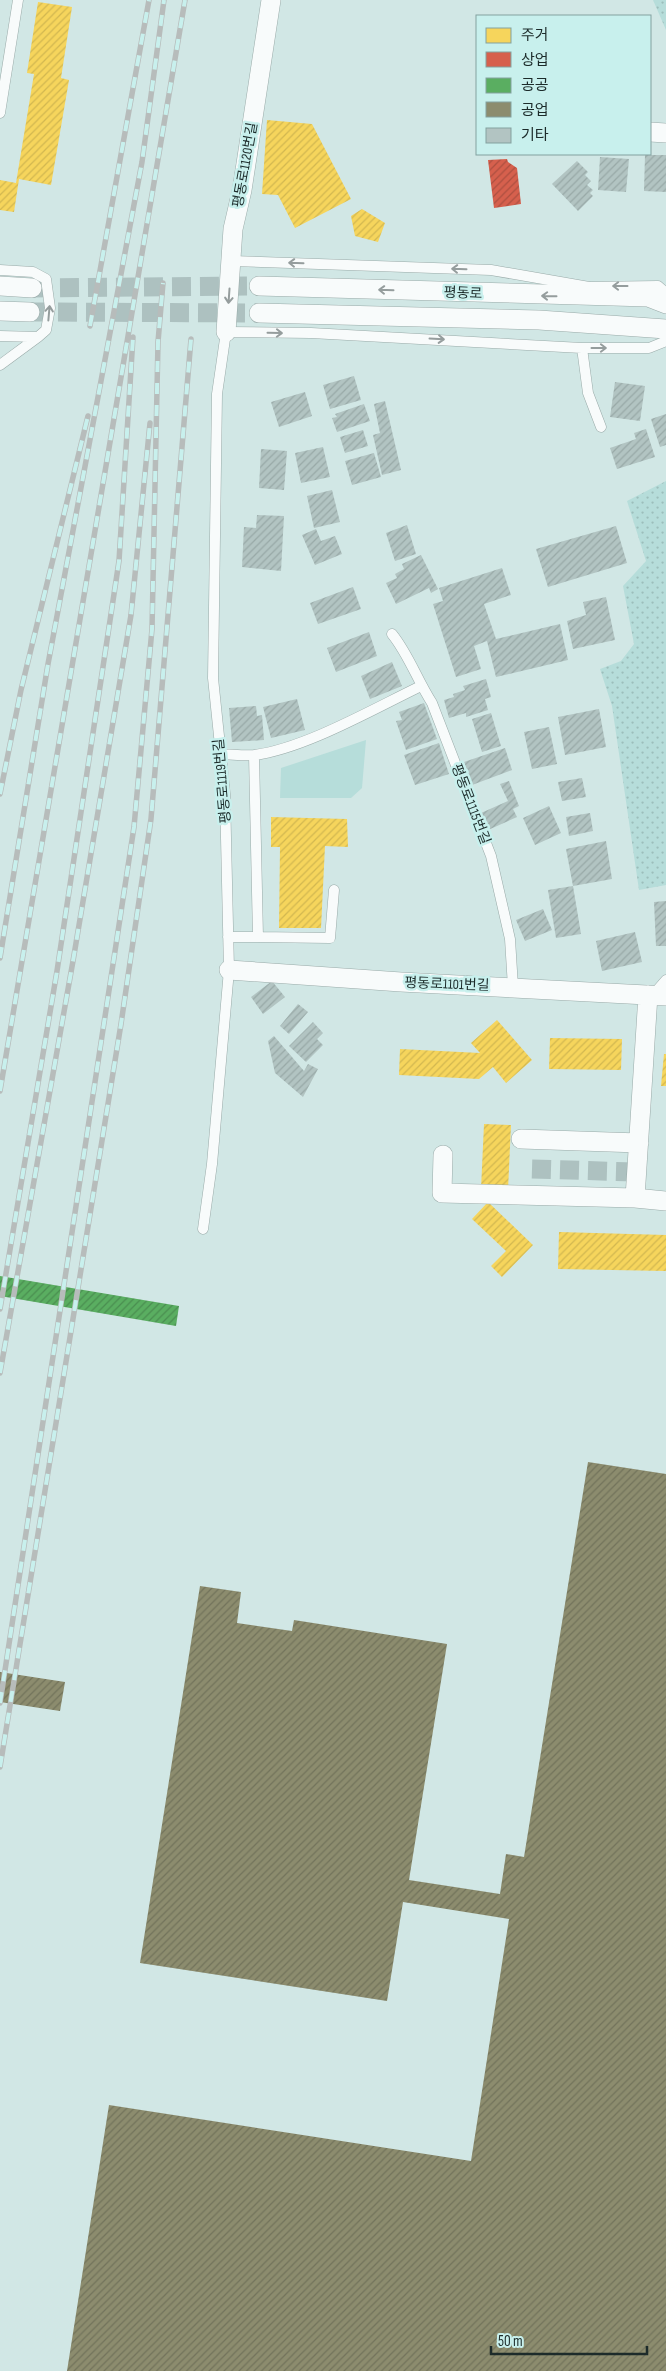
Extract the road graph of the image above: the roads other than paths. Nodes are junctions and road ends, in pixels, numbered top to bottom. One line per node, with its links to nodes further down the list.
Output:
1 (18, 0): 3 (lane)
2 (271, 0): 6 (street, 평동로1120번길)
3 (0, 113)
4 (651, 132): 5 (street)
5 (666, 133)
6 (231, 261): 11 (lane, one-way to 6); 17 (street, 평동로1120번길, one-way to 17)
7 (0, 270): 19 (lane, one-way to 7)
8 (0, 286): 10 (street)
9 (259, 286): 12 (street, 평동로, one-way to 9)
10 (32, 288)
11 (666, 293)
12 (666, 304)
13 (0, 311): 14 (street)
14 (30, 312)
15 (260, 312): 16 (street, 평동로)
16 (666, 329)
17 (226, 332): 21 (lane, one-way to 21); 26 (lane, 평동로1119번길)
18 (0, 336): 19 (lane)
19 (38, 337): 22 (lane)
20 (666, 341): 21 (lane, one-way to 20)
21 (582, 348): 23 (lane)
22 (0, 364)
23 (601, 427)
24 (392, 634): 25 (lane, 평동로1115번길)
25 (421, 686): 27 (lane); 32 (lane, 평동로1115번길)
26 (220, 754): 27 (lane); 29 (lane, 평동로1119번길)
27 (254, 755): 30 (lane)
28 (334, 890): 30 (lane)
29 (228, 936): 30 (lane); 31 (lane, 평동로1119번길)
30 (258, 937)
31 (229, 970): 32 (street, 평동로1101번길); 39 (lane, 평동로1119번길)
32 (513, 987): 33 (street, 평동로1101번길)
33 (661, 988): 35 (street)
34 (521, 1139): 35 (street)
35 (638, 1143): 37 (street)
36 (443, 1154): 37 (street)
37 (635, 1198): 38 (street)
38 (666, 1201)
39 (203, 1229)

